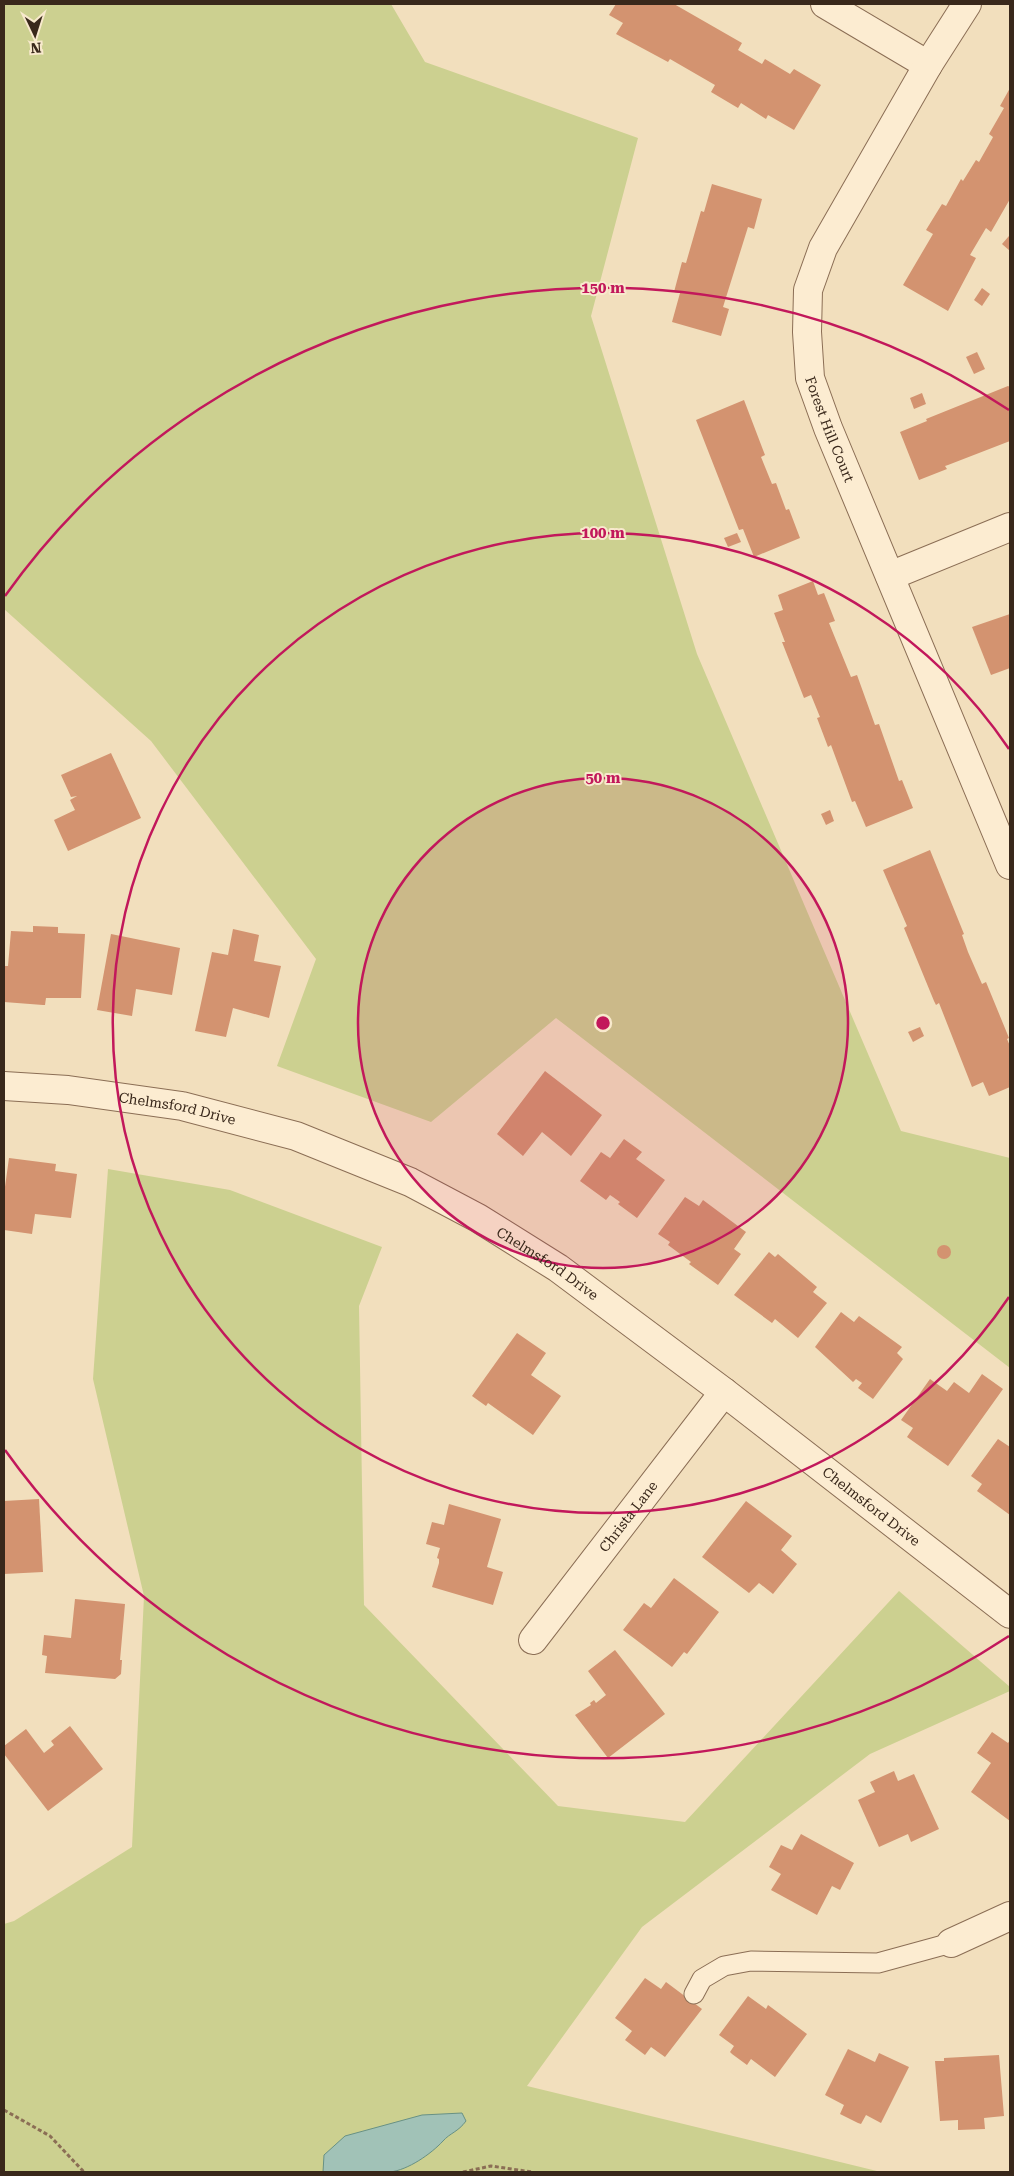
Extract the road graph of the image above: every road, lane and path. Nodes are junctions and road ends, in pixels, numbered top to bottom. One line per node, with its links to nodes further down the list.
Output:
1 (825, 4): 3 (street)
2 (967, 4): 3 (street, Forest Hill Court)
3 (928, 65): 5 (street, Forest Hill Court)
4 (1010, 527): 5 (street)
5 (890, 576): 6 (street, Forest Hill Court)
6 (1010, 865)
7 (4, 1086): 8 (street, Chelmsford Drive)
8 (724, 1392): 9 (street, Chelmsford Drive); 10 (street, Christa Lane)
9 (1010, 1614)
10 (533, 1640)
11 (1010, 1916): 12 (street)
12 (951, 1943): 13 (lane)
13 (694, 1994)
14 (4, 2110): 15 (path)
15 (84, 2172)
16 (463, 2172): 17 (path)
17 (532, 2172)

